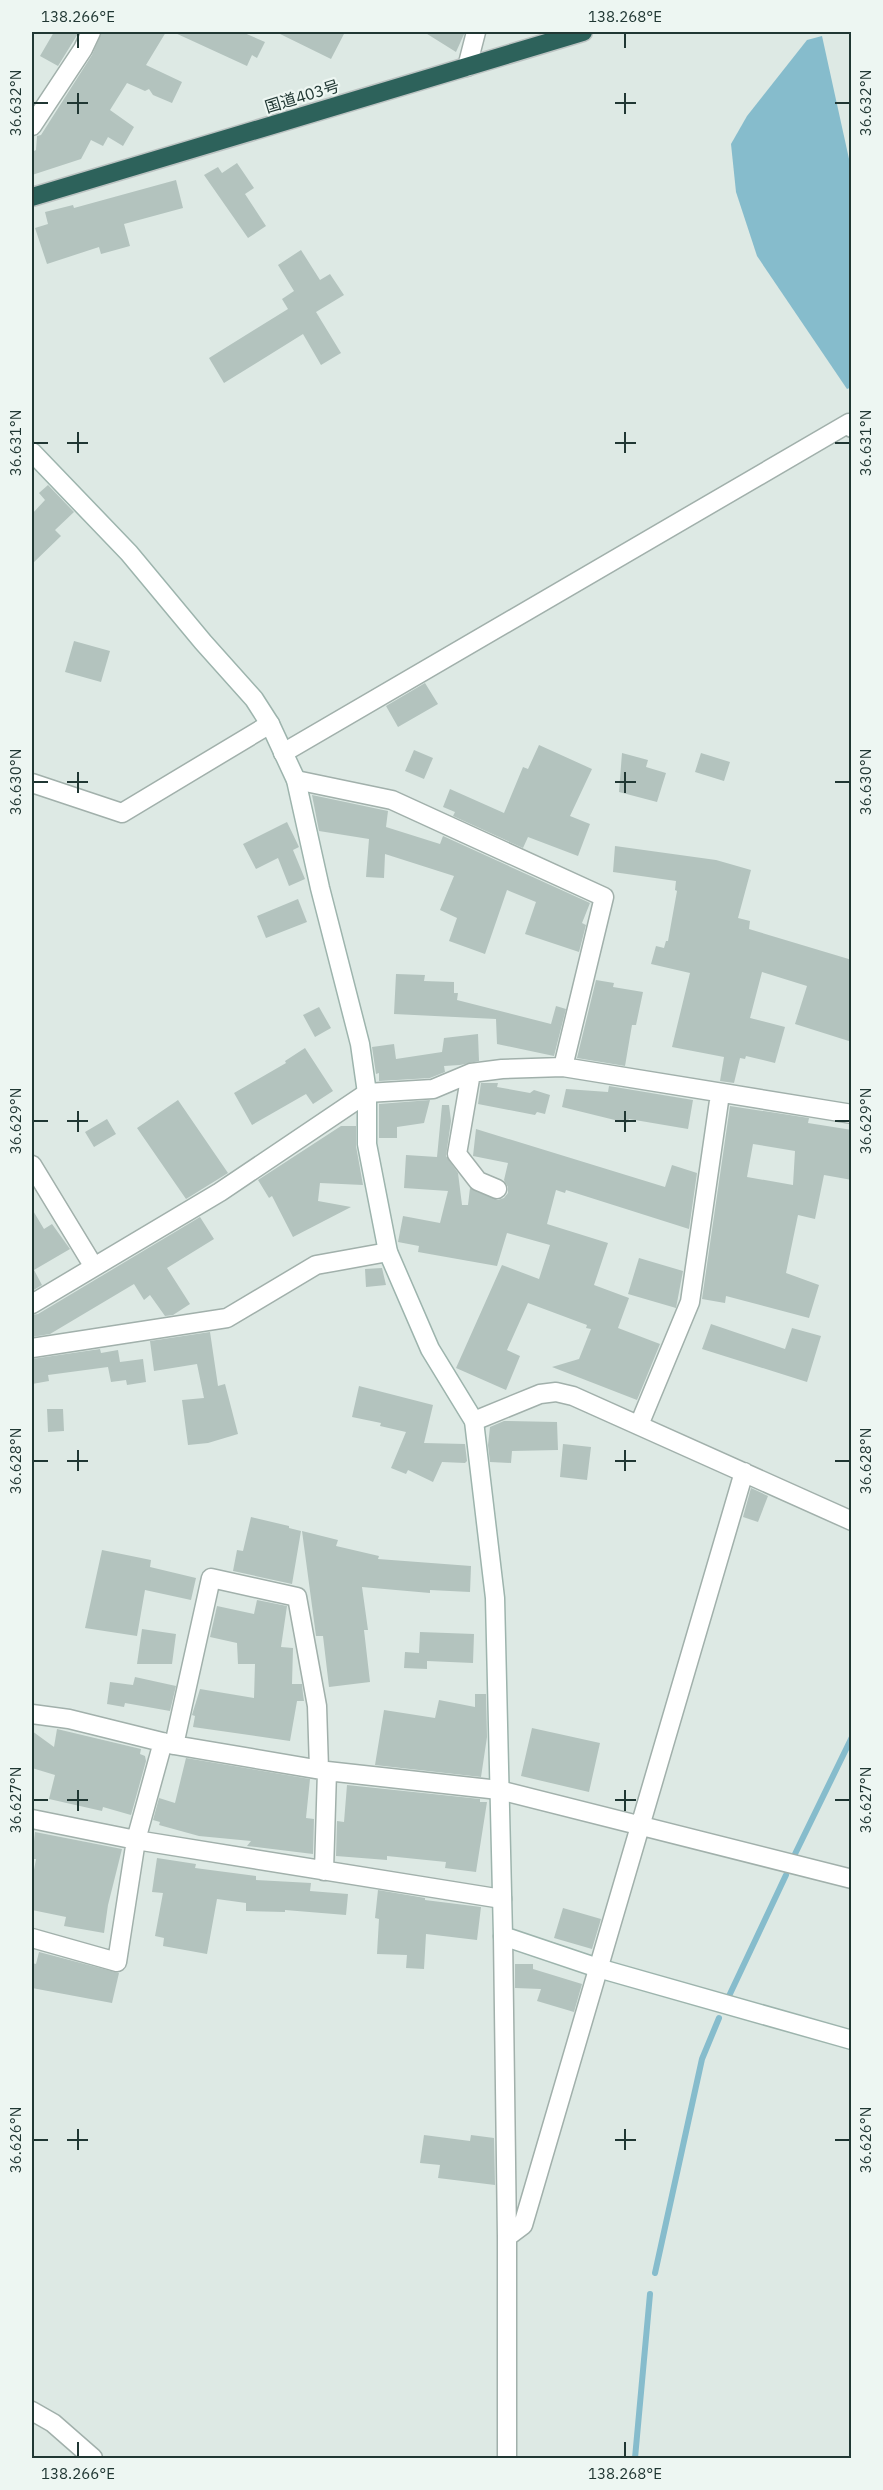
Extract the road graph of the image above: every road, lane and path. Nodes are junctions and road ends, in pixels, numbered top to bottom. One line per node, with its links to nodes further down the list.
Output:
1 (91, 32): 5 (street)
2 (476, 32): 4 (street)
3 (583, 32): 4 (highway, 国道403号)
4 (467, 67): 6 (highway, 国道403号)
5 (32, 126)
6 (32, 197)
7 (851, 424): 10 (street)
8 (32, 452): 9 (street)
9 (270, 724): 10 (street); 12 (street)
10 (283, 753): 11 (street)
11 (296, 780): 13 (street); 15 (street)
12 (32, 783)
13 (563, 1067): 14 (street); 16 (street)
14 (471, 1073): 15 (street); 19 (street)
15 (367, 1093): 20 (street); 21 (street)
16 (720, 1094): 17 (street); 25 (street)
17 (852, 1114)
18 (32, 1165): 21 (street)
19 (497, 1189)
20 (388, 1252): 23 (street); 24 (street)
21 (94, 1268): 22 (street)
22 (32, 1304)
23 (32, 1348)
24 (474, 1421): 25 (street); 31 (street)
25 (639, 1425): 26 (street)
26 (744, 1472): 27 (street); 33 (street)
27 (852, 1521)
28 (32, 1714): 29 (street)
29 (168, 1743): 30 (street); 30 (street); 34 (street)
30 (323, 1770): 31 (street); 35 (street)
31 (499, 1790): 33 (street); 37 (street)
32 (32, 1819): 34 (street)
33 (639, 1826): 36 (street); 40 (street)
34 (136, 1840): 35 (street); 39 (street)
35 (324, 1871): 37 (street)
36 (852, 1879)
37 (502, 1899): 38 (street)
38 (503, 1936): 40 (street); 42 (street)
39 (32, 1938)
40 (598, 1968): 41 (street); 42 (street)
41 (852, 2040)
42 (507, 2236): 45 (street)
43 (32, 2411): 44 (street)
44 (93, 2458)
45 (507, 2458)

